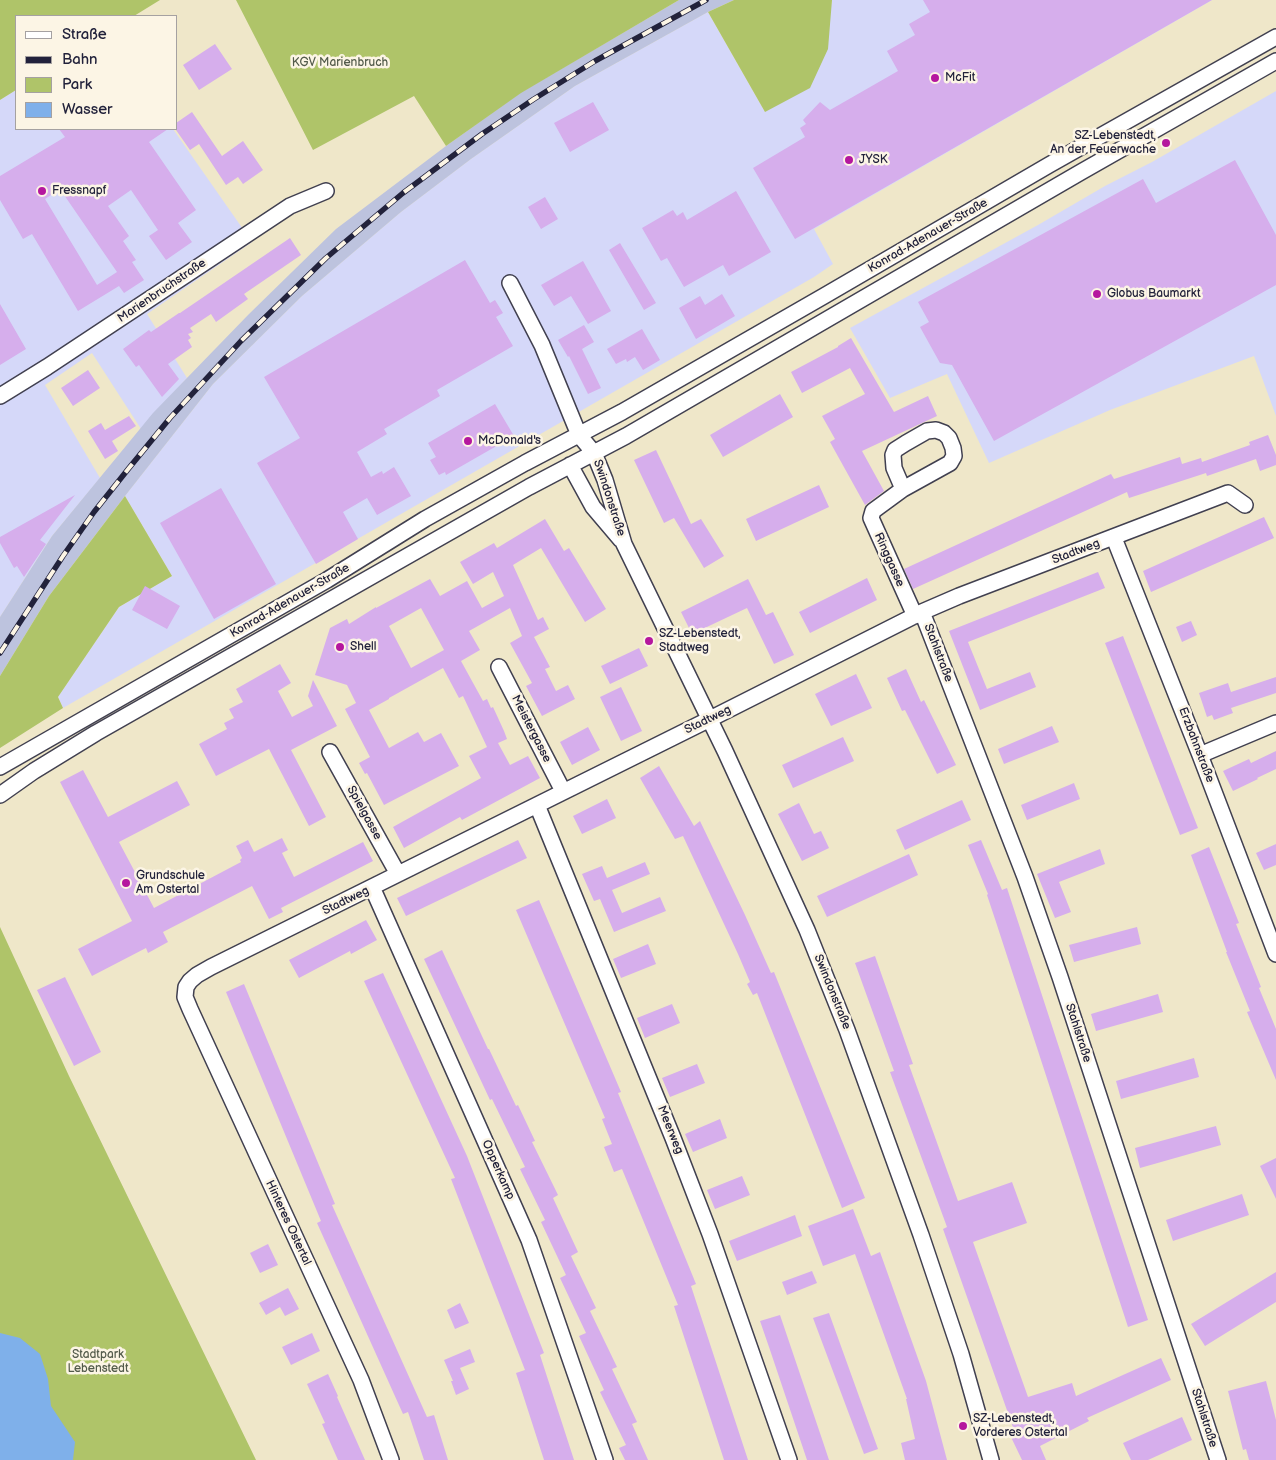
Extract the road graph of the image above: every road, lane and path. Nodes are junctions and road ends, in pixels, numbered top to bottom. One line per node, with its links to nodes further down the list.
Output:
1 (1276, 37): 6 (street, Konrad-Adenauer-Straße)
2 (1276, 61): 7 (street, Konrad-Adenauer-Straße)
3 (326, 191): 5 (street, Marienbruchstraße)
4 (510, 283): 6 (street)
5 (0, 396)
6 (579, 435): 7 (street); 8 (street); 19 (street, Konrad-Adenauer-Straße)
7 (594, 453): 8 (street, Konrad-Adenauer-Straße); 12 (street, Swindonstraße)
8 (570, 465): 12 (street, Swindonstraße); 21 (street, Konrad-Adenauer-Straße)
9 (903, 489): 13 (street, Ringgasse)
10 (1244, 504): 11 (street, Stadtweg)
11 (1114, 538): 13 (street, Stadtweg); 18 (street, Erzbahnstraße)
12 (624, 544): 15 (street, Swindonstraße)
13 (918, 614): 15 (street, Stadtweg); 31 (street, Stahlstraße)
14 (499, 667): 20 (street, Meistergasse)
15 (710, 719): 20 (street, Stadtweg); 30 (street, Swindonstraße)
16 (1276, 723): 18 (street)
17 (330, 752): 23 (street, Spielgasse)
18 (1200, 756): 25 (street, Erzbahnstraße)
19 (0, 767)
20 (563, 791): 22 (street, Stadtweg)
21 (0, 795)
22 (537, 805): 23 (street, Stadtweg); 29 (street, Meerweg)
23 (398, 874): 24 (street, Stadtweg)
24 (372, 888): 26 (street, Stadtweg); 28 (street, Opperkamp)
25 (1276, 952)
26 (186, 987): 27 (street, Hinteres Ostertal)
27 (391, 1460)
28 (604, 1460)
29 (789, 1460)
30 (991, 1460)
31 (1218, 1460)

